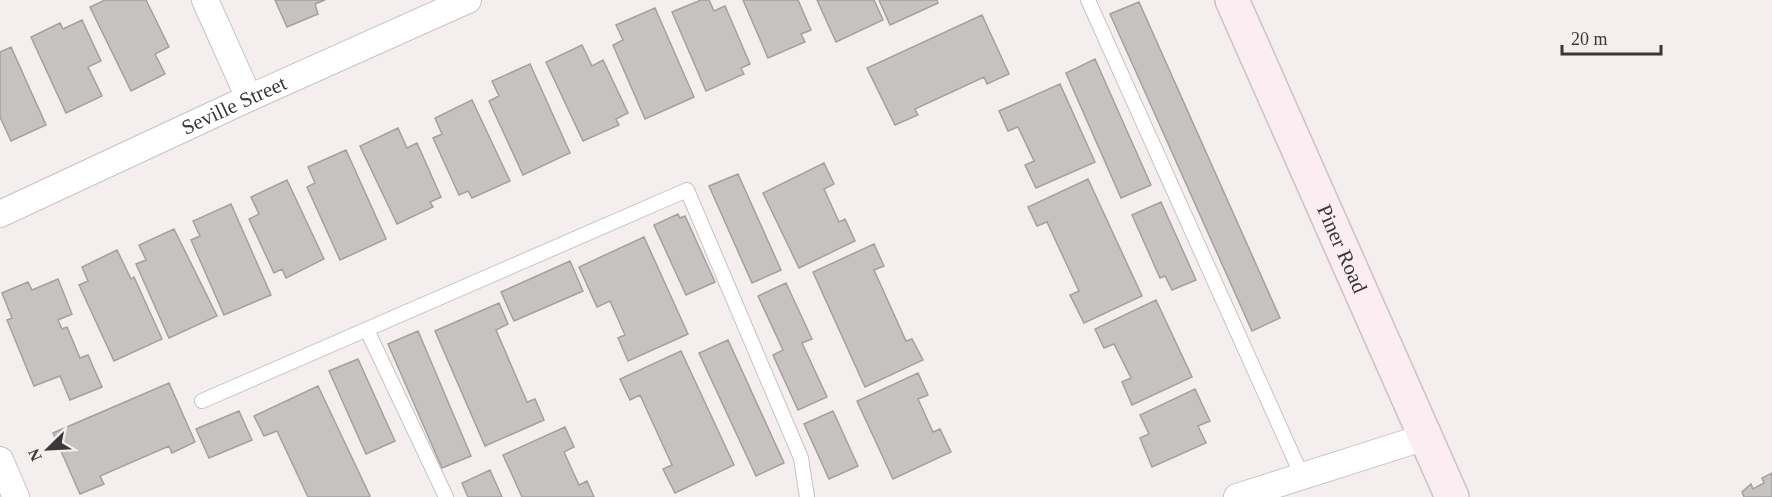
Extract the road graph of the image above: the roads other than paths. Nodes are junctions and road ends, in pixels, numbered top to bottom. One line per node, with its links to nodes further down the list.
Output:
1 (206, 0): 5 (street)
2 (468, 0): 5 (street, Seville Street)
3 (1088, 0): 11 (lane)
4 (1232, 0): 9 (main road, Piner Road)
5 (249, 98): 6 (street, Seville Street)
6 (0, 214)
7 (367, 330): 8 (lane); 13 (lane); 14 (lane)
8 (202, 401)
9 (1425, 438): 11 (street); 16 (main road, Piner Road)
10 (0, 460): 12 (street)
11 (1302, 476): 15 (street)
12 (16, 497)
13 (446, 497)
14 (807, 497)
15 (1237, 497)
16 (1452, 497)

